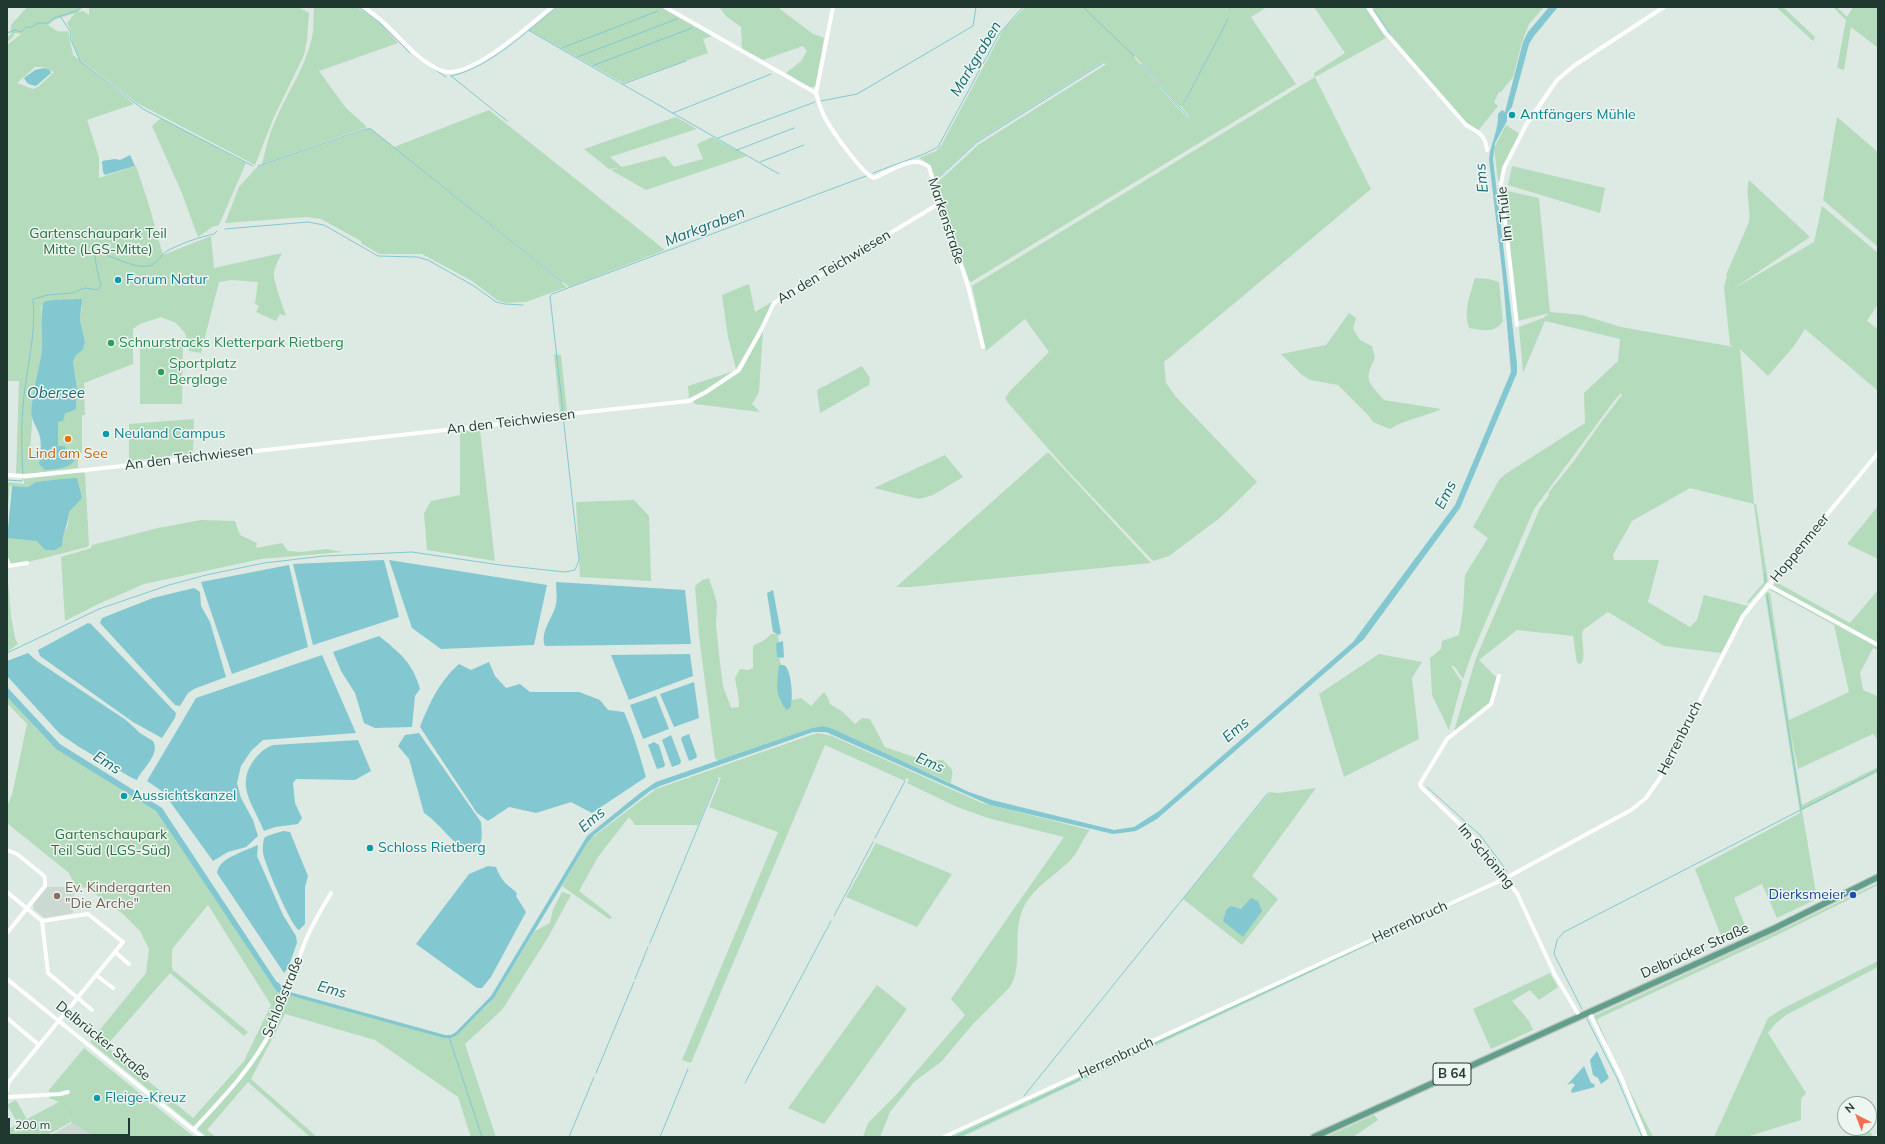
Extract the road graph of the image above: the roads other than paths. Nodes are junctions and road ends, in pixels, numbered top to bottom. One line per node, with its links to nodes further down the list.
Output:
1 (364, 7): 2 (street)
2 (552, 7)
3 (664, 7): 7 (street)
4 (833, 7): 7 (street)
5 (1368, 7): 8 (street)
6 (1664, 7): 10 (street, Im Thüle)
7 (816, 93): 9 (street, Markenstraße)
8 (1486, 150)
9 (940, 203): 11 (street, Markenstraße); 13 (street, An den Teichwiesen)
10 (1516, 325)
11 (983, 347)
12 (1878, 453): 16 (street, Hoppenmeer)
13 (7, 475)
14 (7, 560): 15 (street)
15 (27, 564)
16 (1768, 585): 17 (street, Hoppenmeer); 21 (street, Herrenbruch)
17 (1878, 644)
18 (1499, 676): 21 (street, Im Schöning)
19 (8, 853): 24 (street)
20 (1878, 877): 34 (main road, Delbrücker Straße / B 64)
21 (1504, 879): 35 (street, Im Schöning); 45 (street, Herrenbruch)
22 (7, 892): 24 (street)
23 (332, 893): 43 (street, Schloßstraße)
24 (27, 908): 25 (street); 26 (street)
25 (42, 921): 27 (street); 32 (street)
26 (7, 933)
27 (115, 952): 28 (street); 29 (street)
28 (130, 964)
29 (96, 975): 31 (street); 32 (street)
30 (7, 979): 37 (street, Delbrücker Straße)
31 (113, 988)
32 (77, 998): 33 (street); 37 (street)
33 (92, 1010)
34 (1589, 1012): 35 (main road, Delbrücker Straße / B 64); 47 (street)
35 (1580, 1017): 46 (main road, Delbrücker Straße / B 64)
36 (7, 1018): 38 (street)
37 (59, 1021): 38 (street); 43 (street, Delbrücker Straße)
38 (39, 1044): 39 (street)
39 (7, 1083): 40 (street)
40 (7, 1091)
41 (68, 1092): 42 (street)
42 (7, 1097)
43 (193, 1130): 44 (street, Delbrücker Straße)
44 (202, 1137)
45 (944, 1137)
46 (1314, 1137)
47 (1646, 1137)

